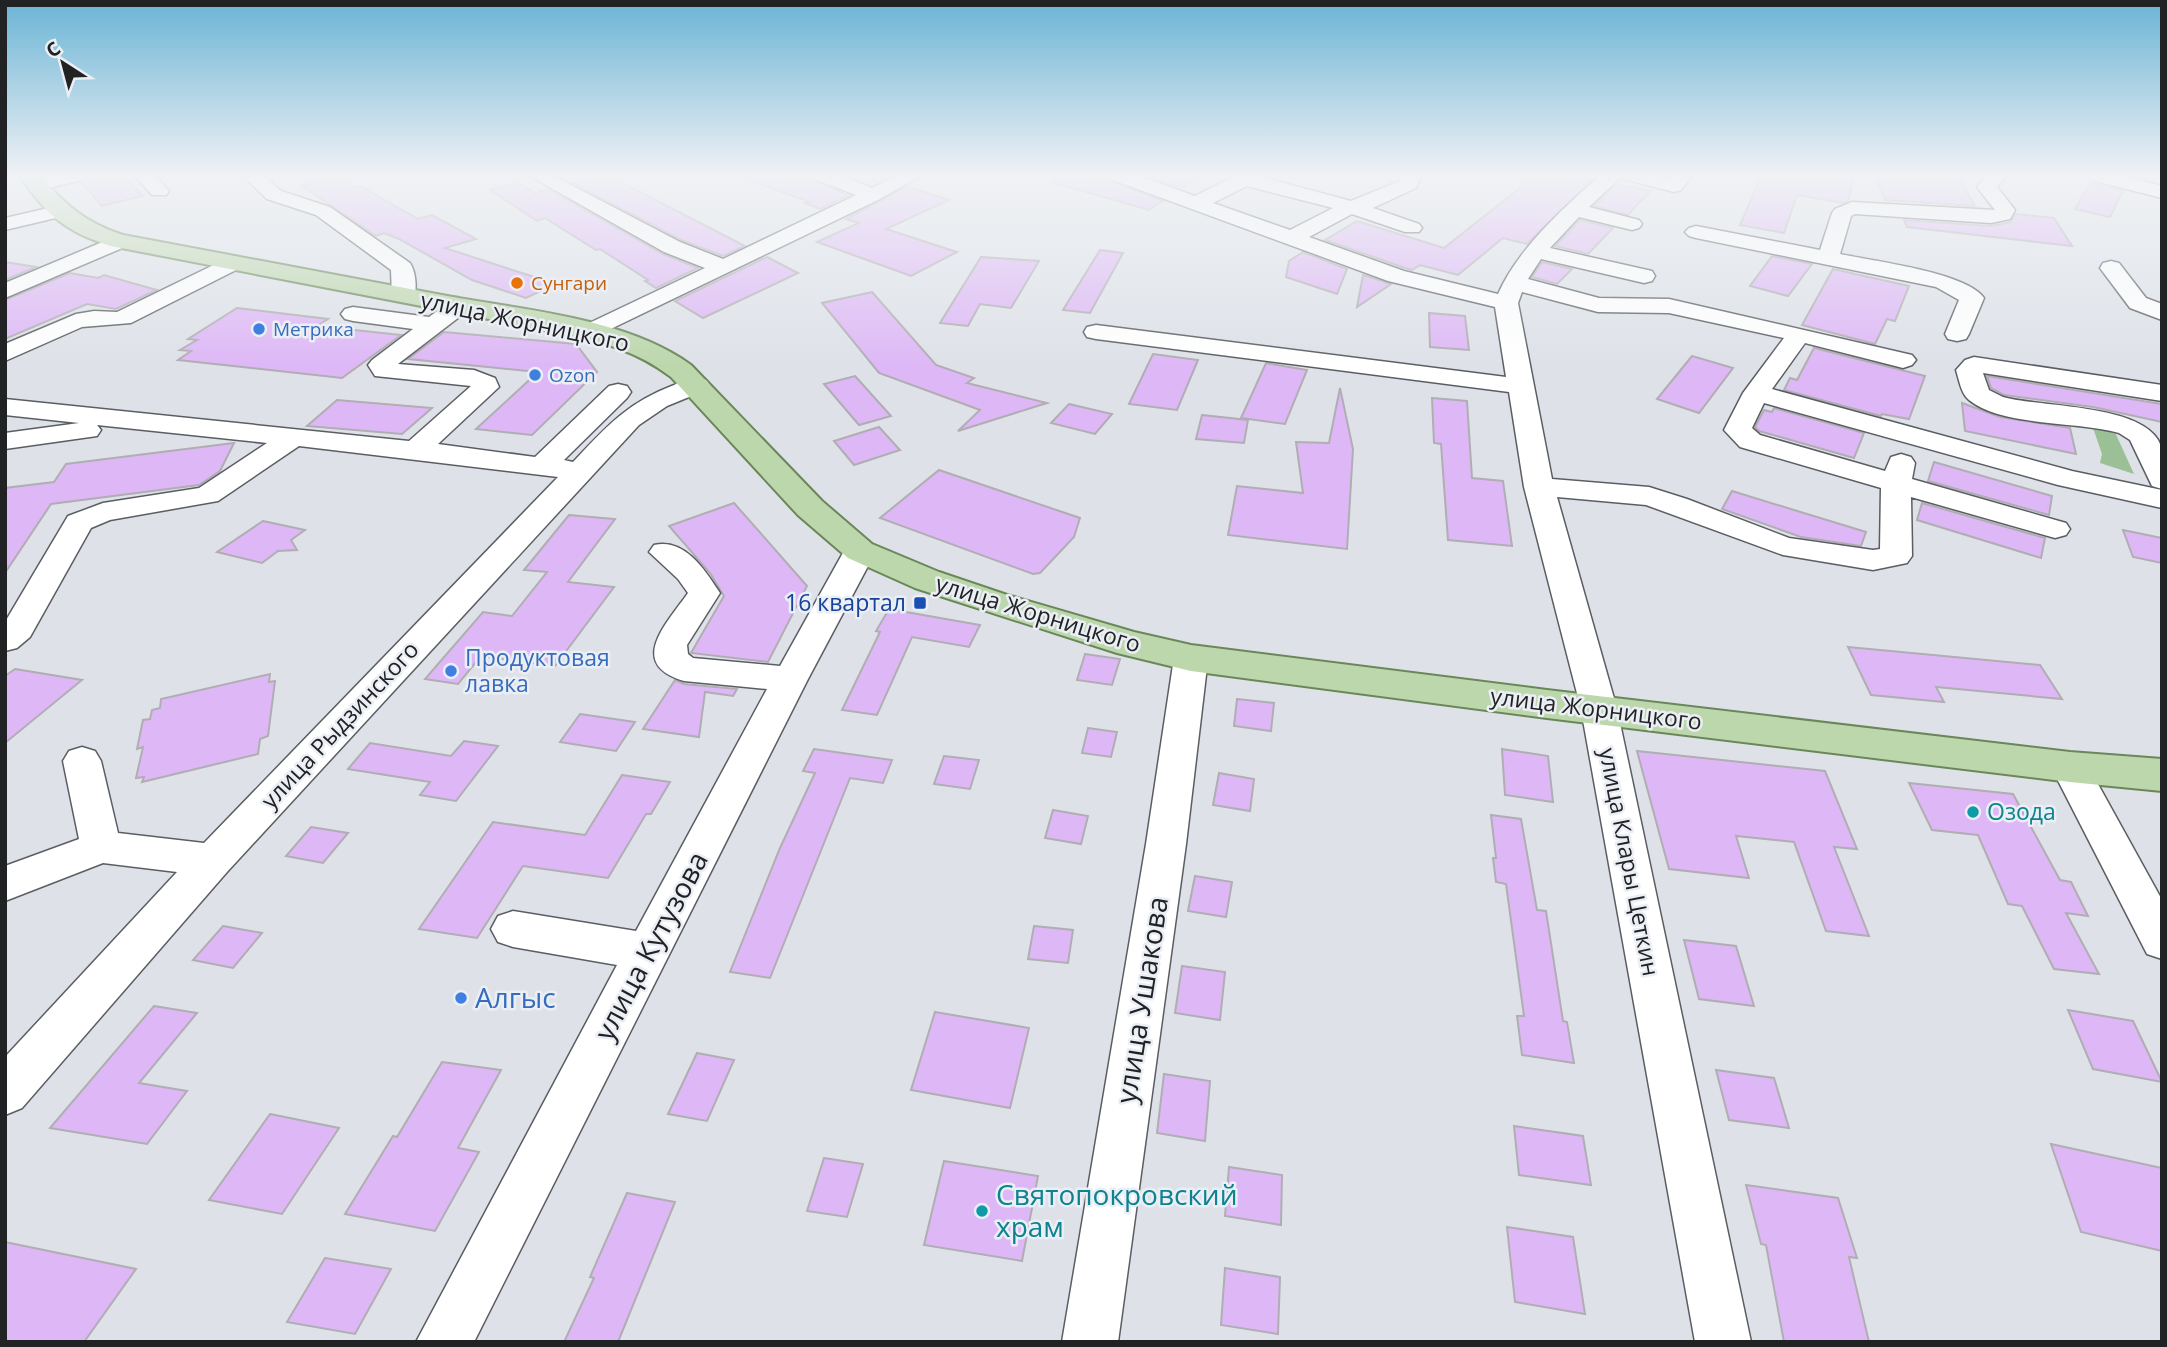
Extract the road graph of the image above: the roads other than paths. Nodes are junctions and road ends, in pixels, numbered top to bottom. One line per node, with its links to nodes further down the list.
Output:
1 (113, 239): 9 (main road, улица Жорницкого)
2 (362, 239): 18 (street)
3 (658, 239): 13 (street)
4 (782, 239): 13 (street)
5 (1289, 239): 17 (street)
6 (1548, 239): 10 (street)
7 (1731, 239): 11 (street)
8 (1834, 239): 11 (street)
9 (119, 241): 12 (main road, улица Жорницкого); 16 (street)
10 (1536, 251): 15 (street); 17 (street)
11 (1828, 258): 25 (street)
12 (232, 263): 18 (main road, улица Жорницкого); 26 (street)
13 (723, 267): 22 (street)
14 (2111, 268): 19 (street)
15 (1644, 276)
16 (5, 291)
17 (1510, 292): 24 (street); 29 (street, улица Клары Цеткин)
18 (404, 296): 21 (main road, улица Жорницкого)
19 (2162, 313)
20 (353, 314): 21 (street)
21 (446, 315): 22 (main road, улица Жорницкого); 39 (street)
22 (592, 331): 28 (main road, улица Жорницкого)
23 (1096, 332): 29 (street)
24 (1799, 334): 27 (street); 31 (street)
25 (1956, 334)
26 (5, 354)
27 (1903, 360)
28 (697, 385): 41 (street, улица Рыдзинского); 48 (main road, улица Жорницкого)
29 (1519, 386): 45 (street, улица Клары Цеткин)
30 (618, 392): 40 (street)
31 (1756, 393): 35 (street); 43 (street)
32 (2162, 393): 42 (street)
33 (5, 407): 34 (street)
34 (135, 423): 37 (street); 38 (street)
35 (1908, 435): 43 (street); 46 (street)
36 (1961, 437): 44 (street)
37 (292, 438): 39 (street); 50 (street)
38 (5, 441)
39 (415, 450): 40 (street)
40 (542, 466): 41 (street)
41 (580, 471): 58 (street, улица Рыдзинского)
42 (2162, 480)
43 (1896, 486): 45 (street); 47 (street)
44 (2162, 486)
45 (1539, 487): 53 (street, улица Клары Цеткин)
46 (2162, 499)
47 (2055, 529)
48 (860, 551): 51 (main road, улица Жорницкого); 52 (street, улица Кутузова)
49 (665, 552): 52 (street)
50 (5, 640)
51 (1191, 658): 53 (main road, улица Жорницкого); 65 (street, улица Ушакова)
52 (790, 679): 62 (street, улица Кутузова)
53 (1599, 709): 55 (main road, улица Жорницкого); 66 (street, улица Клары Цеткин)
54 (82, 761): 57 (street)
55 (2070, 767): 56 (main road, улица Жорницкого); 61 (street)
56 (2162, 775)
57 (102, 847): 58 (street); 59 (street)
58 (213, 860): 63 (street, улица Рыдзинского)
59 (5, 884)
60 (513, 929): 62 (street)
61 (2162, 941)
62 (648, 952): 64 (street, улица Кутузова)
63 (5, 1092)
64 (444, 1342)
65 (1090, 1342)
66 (1723, 1342)

